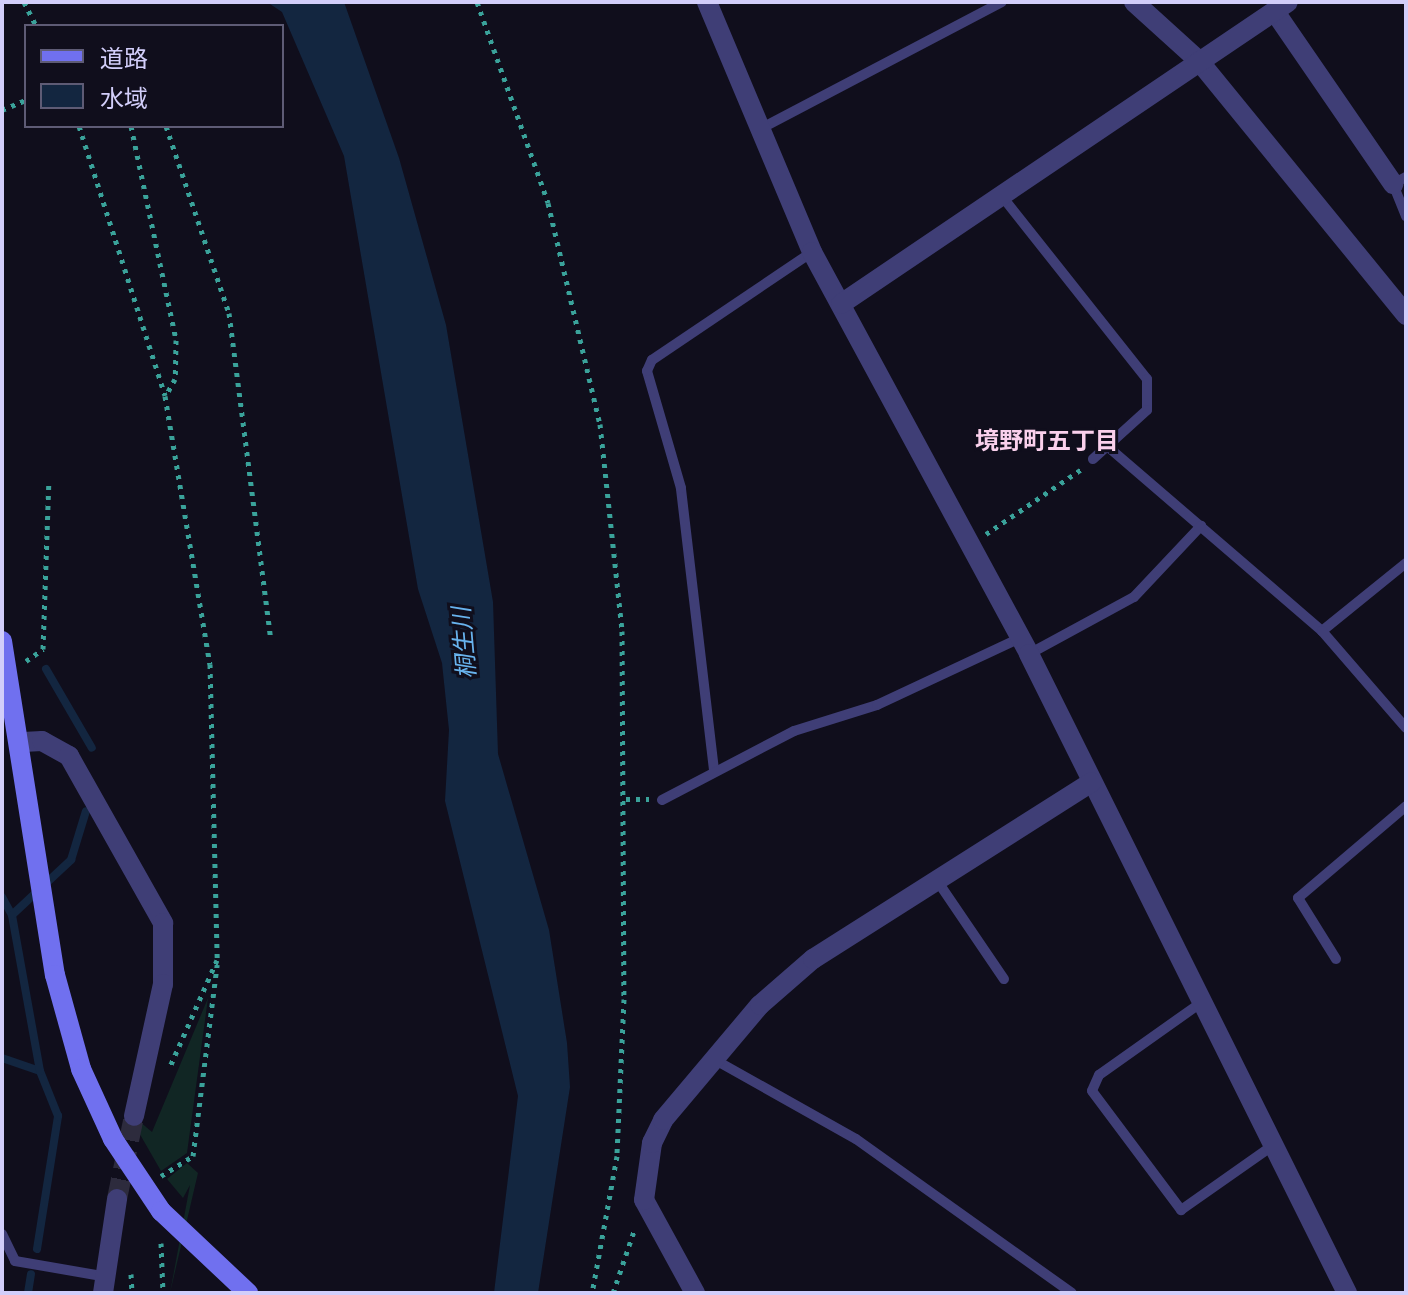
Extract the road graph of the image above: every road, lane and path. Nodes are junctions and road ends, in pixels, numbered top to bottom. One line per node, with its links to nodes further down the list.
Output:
1 (24, 2): 7 (path)
2 (477, 2): 57 (path)
3 (707, 2): 14 (street)
4 (1002, 2): 14 (lane)
5 (1134, 2): 8 (street)
6 (1282, 7): 8 (street); 15 (street)
7 (35, 24)
8 (1199, 61): 16 (street); 20 (street)
9 (24, 101): 10 (path)
10 (2, 110)
11 (80, 128): 21 (path)
12 (131, 128): 21 (path)
13 (167, 128): 29 (path)
14 (756, 131): 18 (street)
15 (1400, 180): 17 (lane)
16 (1001, 195): 19 (street); 22 (lane)
17 (1406, 217)
18 (812, 252): 19 (street); 36 (lane)
19 (841, 304): 26 (street)
20 (1406, 315)
21 (165, 396): 42 (path)
22 (1107, 446): 23 (lane); 25 (lane)
23 (1093, 459): 26 (path)
24 (49, 480): 32 (path)
25 (1201, 526): 28 (lane); 31 (lane)
26 (969, 545): 31 (street)
27 (1406, 563): 28 (lane)
28 (1322, 631): 34 (lane)
29 (270, 635)
30 (2, 641): 32 (street)
31 (1024, 646): 36 (lane); 37 (street)
32 (10, 666): 33 (street)
33 (9, 714): 35 (street)
34 (1406, 728)
35 (23, 742): 47 (street); 56 (street)
36 (714, 770): 38 (lane)
37 (1092, 782): 40 (street); 44 (street)
38 (662, 800)
39 (1406, 806): 41 (lane)
40 (935, 878): 43 (lane); 45 (street)
41 (1336, 959)
42 (217, 960): 46 (path); 49 (path)
43 (1004, 979)
44 (1202, 1002): 48 (street); 48 (lane)
45 (717, 1061): 51 (street); 60 (lane)
46 (166, 1076)
47 (134, 1116)
48 (1272, 1146): 61 (street)
49 (166, 1173)
50 (117, 1199): 54 (street)
51 (644, 1200): 58 (path); 59 (street)
52 (2, 1234): 54 (lane)
53 (161, 1243): 55 (path)
54 (102, 1285)
55 (163, 1293)
56 (248, 1293)
57 (592, 1293)
58 (613, 1293)
59 (695, 1293)
60 (1072, 1293)
61 (1347, 1293)

